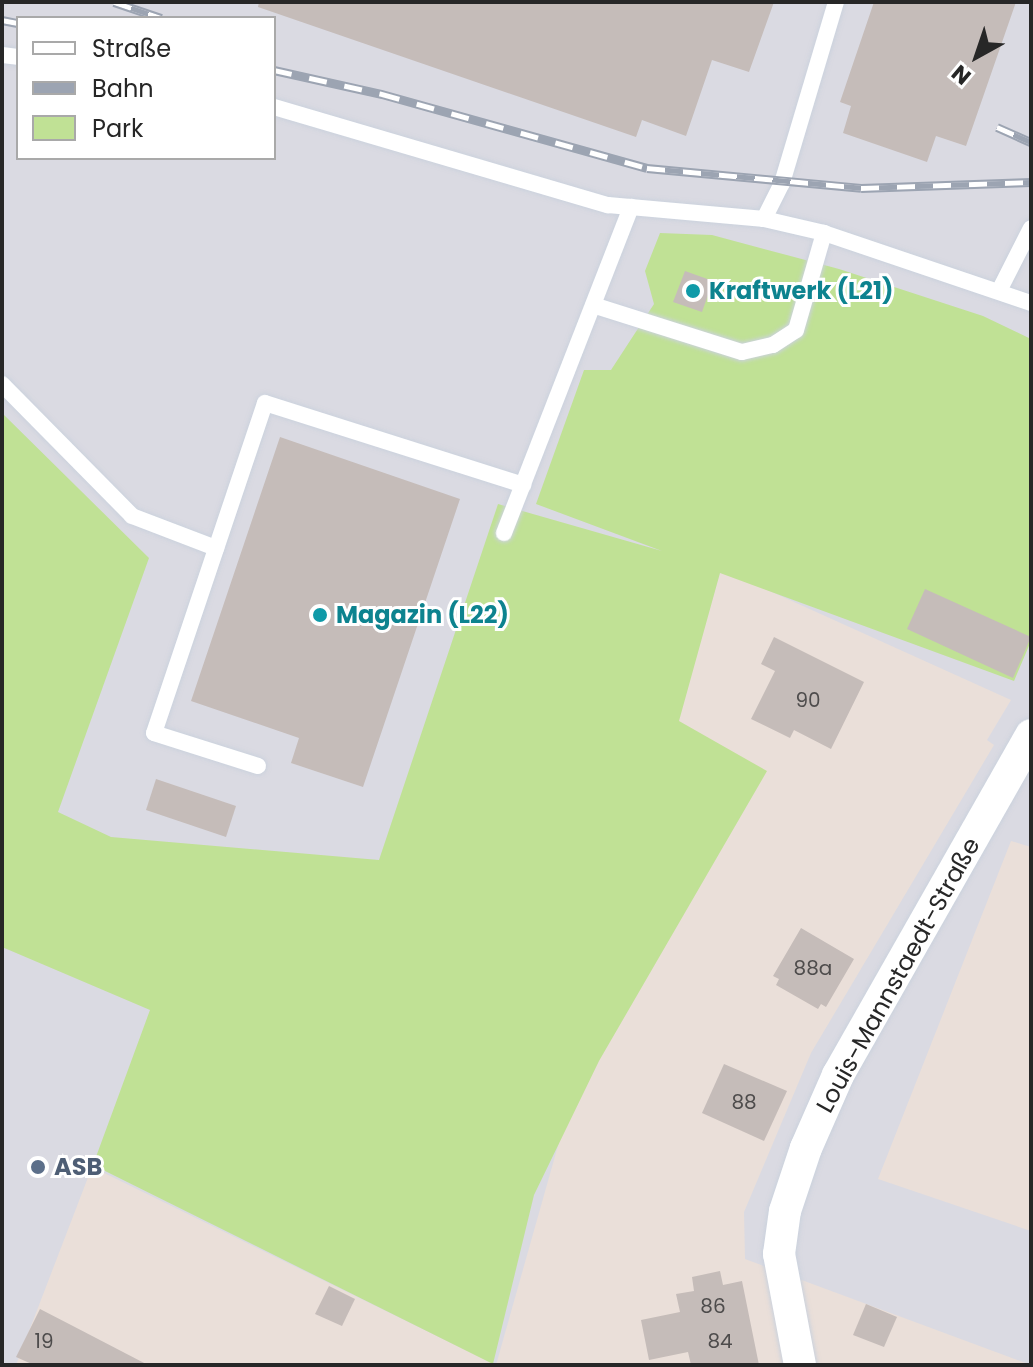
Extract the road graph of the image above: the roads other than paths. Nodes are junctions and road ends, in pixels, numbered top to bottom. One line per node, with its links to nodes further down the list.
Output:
1 (836, 2): 4 (lane)
2 (276, 108): 3 (lane)
3 (631, 207): 4 (lane); 9 (lane)
4 (764, 219): 6 (lane)
5 (1031, 228): 7 (lane)
6 (824, 233): 7 (lane); 9 (lane)
7 (1000, 289): 8 (lane)
8 (1031, 303)
9 (596, 306): 11 (lane)
10 (2, 384): 13 (lane)
11 (523, 485): 12 (lane); 13 (lane)
12 (504, 533)
13 (216, 548): 15 (lane)
14 (1031, 735): 16 (street, Louis-Mannstaedt-Straße)
15 (258, 766)
16 (800, 1365)

